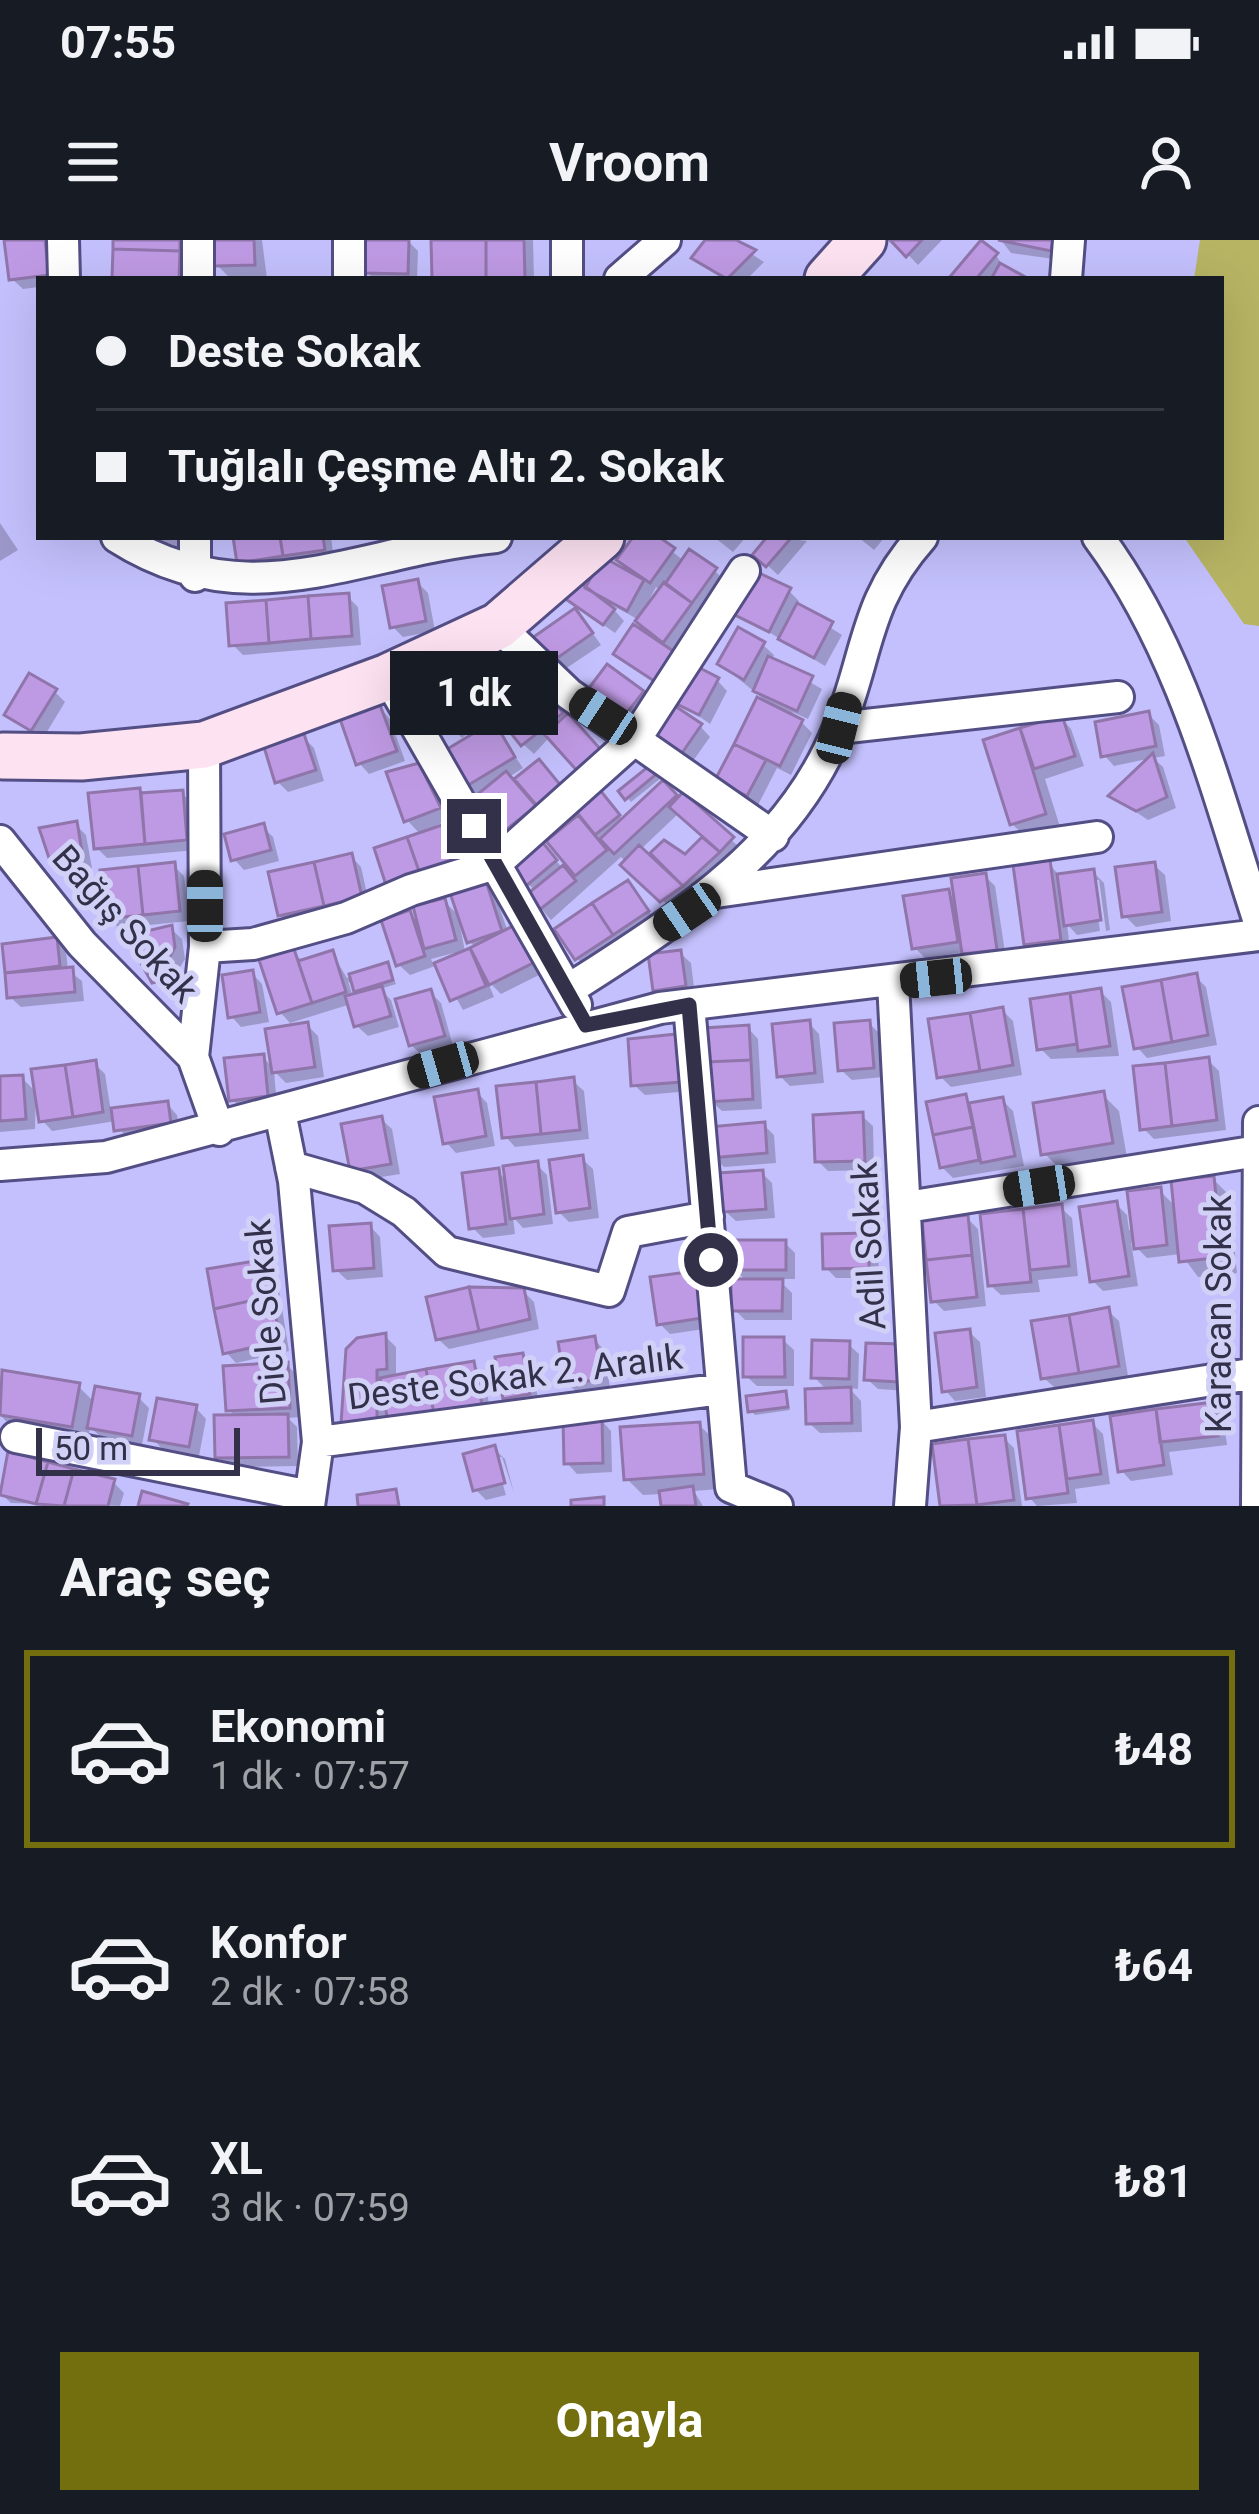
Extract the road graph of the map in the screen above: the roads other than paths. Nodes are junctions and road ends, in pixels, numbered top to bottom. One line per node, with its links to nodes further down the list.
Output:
1 (63, 240): 8 (street)
2 (198, 240): 9 (street)
3 (349, 240): 10 (street)
4 (567, 240): 11 (street)
5 (665, 240): 12 (street)
6 (862, 240): 13 (street)
7 (1069, 240): 14 (street)
8 (64, 276)
9 (197, 276)
10 (349, 276)
11 (567, 276)
12 (623, 276)
13 (832, 276)
14 (1066, 276)
15 (123, 540): 22 (street)
16 (195, 540): 22 (street)
17 (480, 540): 22 (street)
18 (598, 540): 23 (street)
19 (919, 540): 26 (street)
20 (1100, 540): 35 (street)
21 (744, 572): 27 (street)
22 (195, 575)
23 (498, 626): 24 (street); 27 (street)
24 (388, 677): 28 (street); 33 (street)
25 (1118, 697): 26 (street)
26 (839, 728): 30 (street)
27 (636, 738): 30 (street); 33 (street)
28 (204, 745): 29 (street); 37 (street)
29 (1, 757)
30 (773, 836): 34 (street)
31 (1097, 837): 34 (street)
32 (0, 841): 42 (street, Bağış Sokak)
33 (495, 864): 37 (street); 39 (street)
34 (716, 892): 39 (street)
35 (1259, 922)
36 (1259, 935): 38 (street)
37 (205, 946): 42 (street)
38 (893, 982): 40 (street); 50 (street, Adil Sokak)
39 (568, 990): 41 (street)
40 (689, 1005): 41 (street); 51 (street)
41 (586, 1025): 43 (street)
42 (193, 1058): 45 (street)
43 (280, 1112): 45 (street); 49 (street, Dicle Sokak)
44 (1259, 1122): 46 (street, Karacan Sokak)
45 (219, 1130): 47 (street)
46 (1258, 1150): 48 (street, Karacan Sokak); 50 (street)
47 (0, 1165)
48 (1259, 1166): 52 (street, Karacan Sokak)
49 (291, 1167): 51 (street); 56 (street, Dicle Sokak)
50 (907, 1207): 54 (street, Adil Sokak)
51 (708, 1217): 53 (street)
52 (1257, 1373): 54 (street); 60 (street, Karacan Sokak)
53 (722, 1389): 56 (street, Deste Sokak 2. Aralık); 58 (street)
54 (916, 1427): 59 (street, Adil Sokak)
55 (16, 1437): 57 (street)
56 (318, 1442): 57 (street, Dicle Sokak)
57 (310, 1501)
58 (778, 1506)
59 (910, 1506)
60 (1257, 1506)

